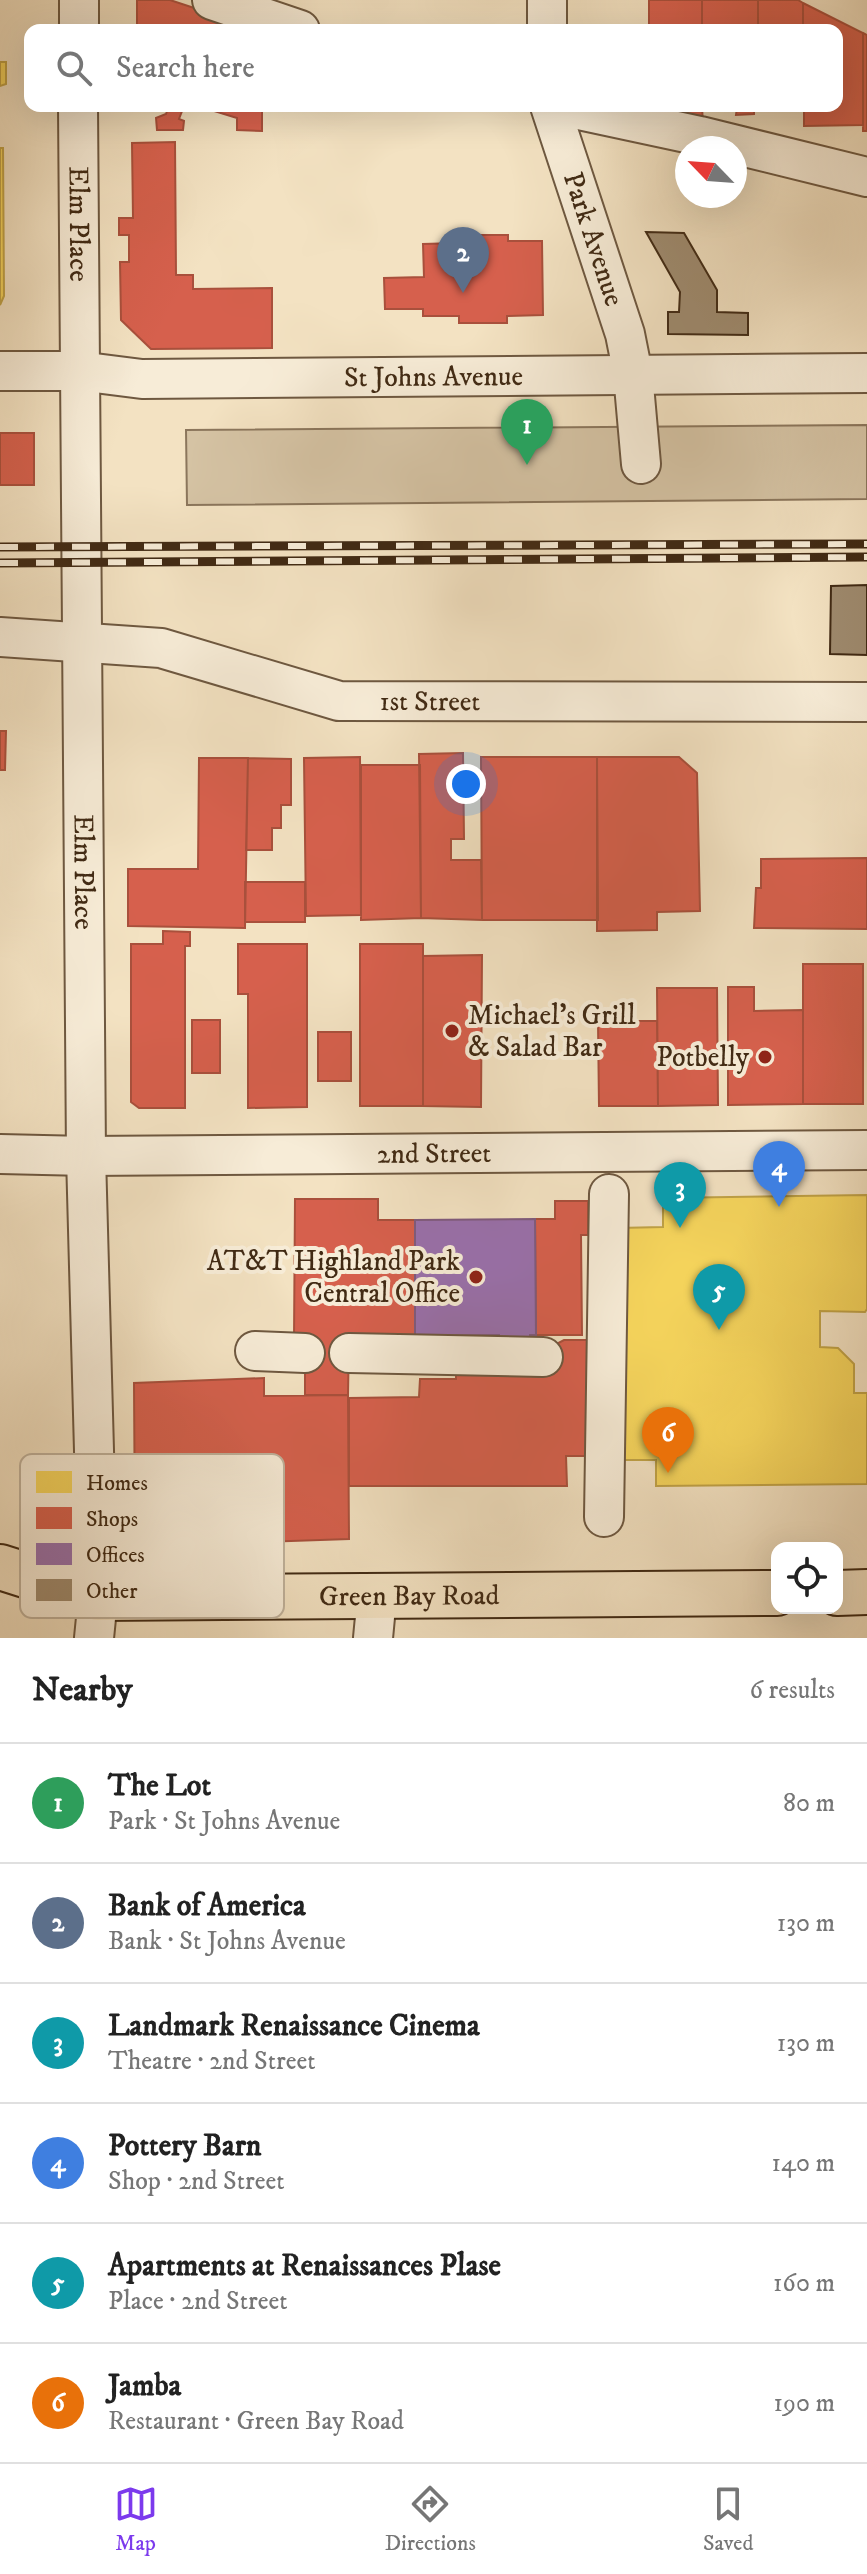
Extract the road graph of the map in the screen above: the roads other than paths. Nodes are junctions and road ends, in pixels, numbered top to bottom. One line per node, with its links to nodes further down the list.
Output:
1 (79, 0): 4 (street)
2 (212, 0): 5 (street)
3 (547, 0): 6 (street)
4 (79, 24)
5 (282, 24)
6 (547, 24)
7 (78, 112): 12 (street, Elm Place)
8 (552, 112): 14 (street, Park Avenue)
9 (588, 112): 10 (street)
10 (867, 177)
11 (0, 371): 12 (street, St Johns Avenue)
12 (79, 371): 14 (street, St Johns Avenue); 17 (street, Elm Place)
13 (867, 373): 14 (street, St Johns Avenue)
14 (633, 374): 15 (street, Park Avenue)
15 (641, 464)
16 (0, 637): 17 (street, 1st Street)
17 (83, 642): 18 (street, 1st Street); 21 (street, Elm Place)
18 (867, 702)
19 (867, 1150): 21 (street, 2nd Street)
20 (0, 1154): 21 (street, 2nd Street)
21 (86, 1156): 27 (street, Elm Place)
22 (609, 1194): 28 (street)
23 (255, 1351): 24 (street)
24 (305, 1353)
25 (349, 1353): 26 (street)
26 (543, 1357)
27 (92, 1454)
28 (604, 1517)
29 (0, 1567): 30 (main road, Green Bay Road)
30 (20, 1578)
31 (867, 1592): 33 (main road)
32 (771, 1593): 35 (main road, Green Bay Road)
33 (843, 1593)
34 (284, 1617): 35 (main road, Green Bay Road)
35 (375, 1617)

